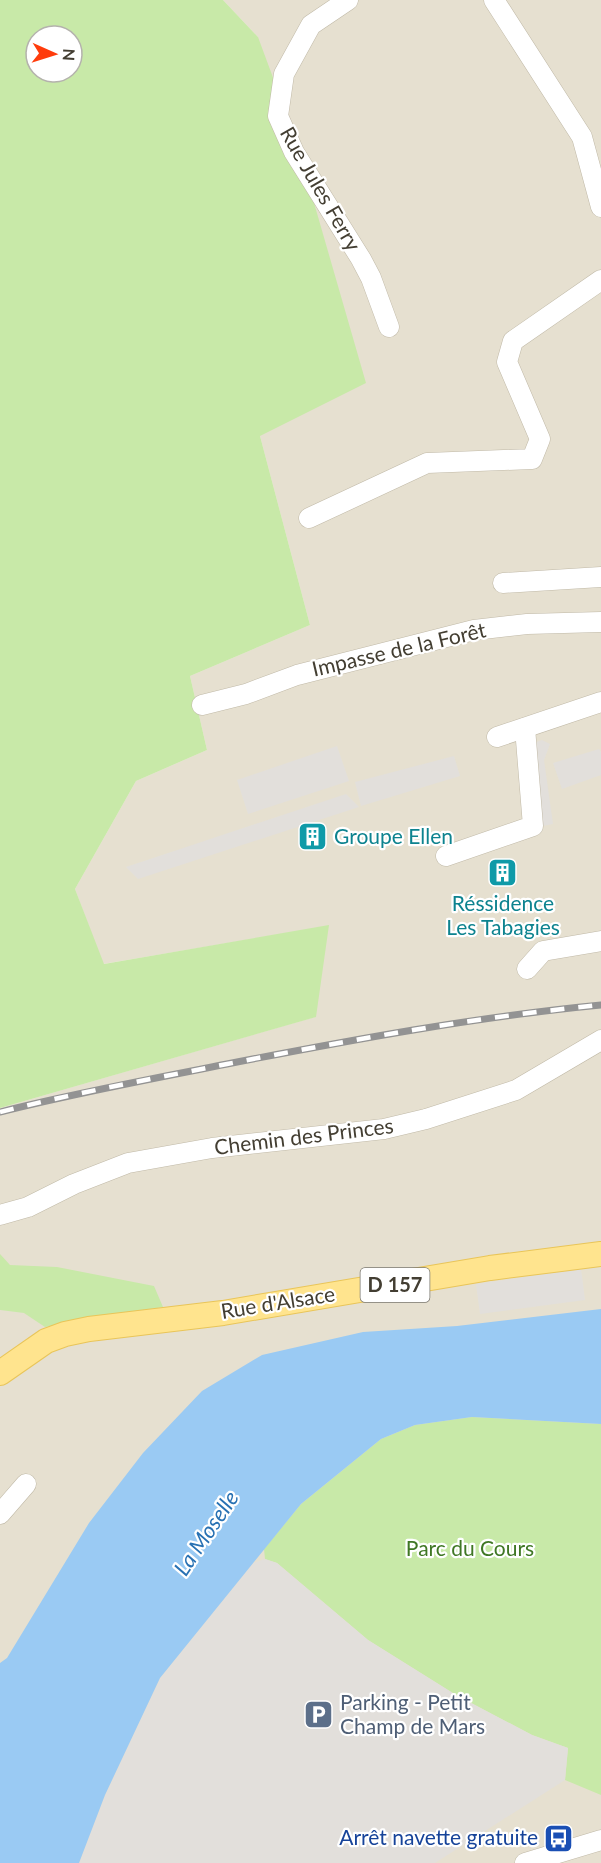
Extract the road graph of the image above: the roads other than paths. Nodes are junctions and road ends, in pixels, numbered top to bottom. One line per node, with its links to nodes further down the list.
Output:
1 (348, 0): 6 (street, Rue Jules Ferry)
2 (494, 0): 3 (street)
3 (594, 147): 4 (street)
4 (601, 207)
5 (601, 280): 7 (street)
6 (390, 327)
7 (309, 518)
8 (601, 578): 9 (street)
9 (503, 583)
10 (601, 622): 12 (street, Impasse de la Forêt)
11 (601, 702): 13 (street)
12 (201, 705)
13 (525, 728): 14 (street); 15 (street)
14 (498, 737)
15 (446, 855)
16 (601, 941): 17 (street)
17 (527, 969)
18 (601, 1040): 19 (street, Chemin des Princes)
19 (0, 1215)
20 (601, 1254): 21 (main road, Rue d'Alsace / D 157)
21 (0, 1373)
22 (26, 1484): 23 (street)
23 (0, 1514)
24 (601, 1840): 25 (street)
25 (528, 1862)

